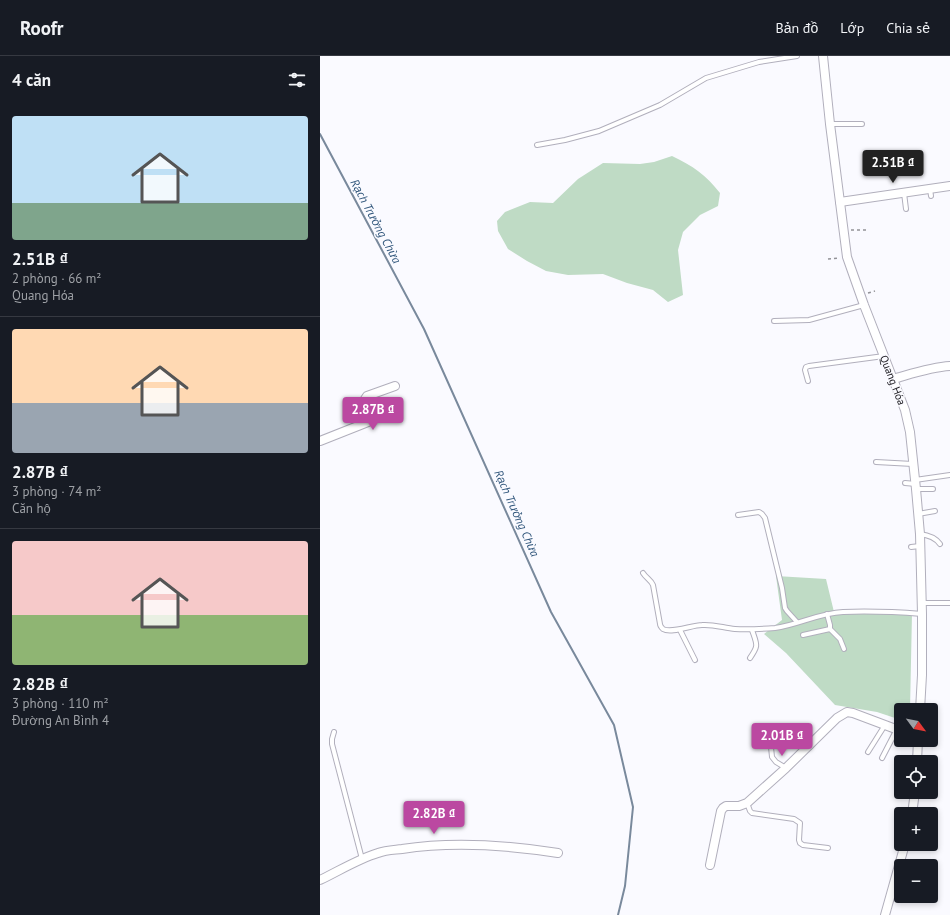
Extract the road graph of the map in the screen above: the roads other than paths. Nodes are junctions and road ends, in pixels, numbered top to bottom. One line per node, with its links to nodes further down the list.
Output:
1 (797, 56): 5 (lane)
2 (822, 56): 3 (street, Quang Hóa)
3 (830, 124): 4 (lane); 8 (street, Quang Hóa)
4 (862, 124)
5 (537, 145)
6 (950, 186): 7 (street)
7 (904, 193): 8 (street); 9 (lane)
8 (840, 202): 10 (street, Quang Hóa)
9 (906, 209)
10 (864, 305): 11 (lane); 12 (street, Quang Hóa)
11 (774, 321)
12 (884, 356): 14 (street, Quang Hóa); 15 (lane)
13 (950, 366): 14 (street)
14 (893, 379): 19 (street, Quang Hóa)
15 (808, 381)
16 (395, 386): 17 (street)
17 (320, 441)
18 (876, 462): 19 (lane)
19 (913, 464): 22 (street, Quang Hóa)
20 (950, 475): 22 (lane)
21 (906, 483): 22 (lane)
22 (916, 484): 23 (lane); 25 (street, Quang Hóa)
23 (933, 489)
24 (935, 511): 25 (lane)
25 (918, 514): 27 (street, Quang Hóa)
26 (738, 515): 36 (lane)
27 (920, 534): 28 (lane); 29 (street, Quang Hóa)
28 (940, 544)
29 (920, 546): 30 (lane); 32 (street, Quang Hóa)
30 (911, 547)
31 (643, 573): 38 (lane)
32 (922, 603): 33 (lane); 35 (street, Quang Hóa)
33 (950, 603)
34 (827, 614): 35 (lane); 36 (lane); 37 (lane)
35 (922, 614): 44 (street, Quang Hóa)
36 (797, 622): 39 (lane)
37 (830, 629): 40 (lane); 41 (lane)
38 (680, 630): 39 (lane); 43 (lane)
39 (752, 630): 42 (lane)
40 (803, 635)
41 (844, 649)
42 (750, 658)
43 (695, 660)
44 (920, 703)
45 (885, 724): 46 (street); 50 (lane); 52 (street)
46 (894, 728)
47 (334, 732): 57 (lane)
48 (894, 738): 51 (lane)
49 (766, 742): 52 (lane)
50 (868, 752)
51 (882, 758)
52 (786, 768): 53 (street)
53 (747, 803): 54 (lane); 58 (street)
54 (828, 848)
55 (903, 851): 60 (street)
56 (558, 853): 57 (street)
57 (362, 859): 59 (street)
58 (710, 865)
59 (320, 880)
60 (885, 915)

